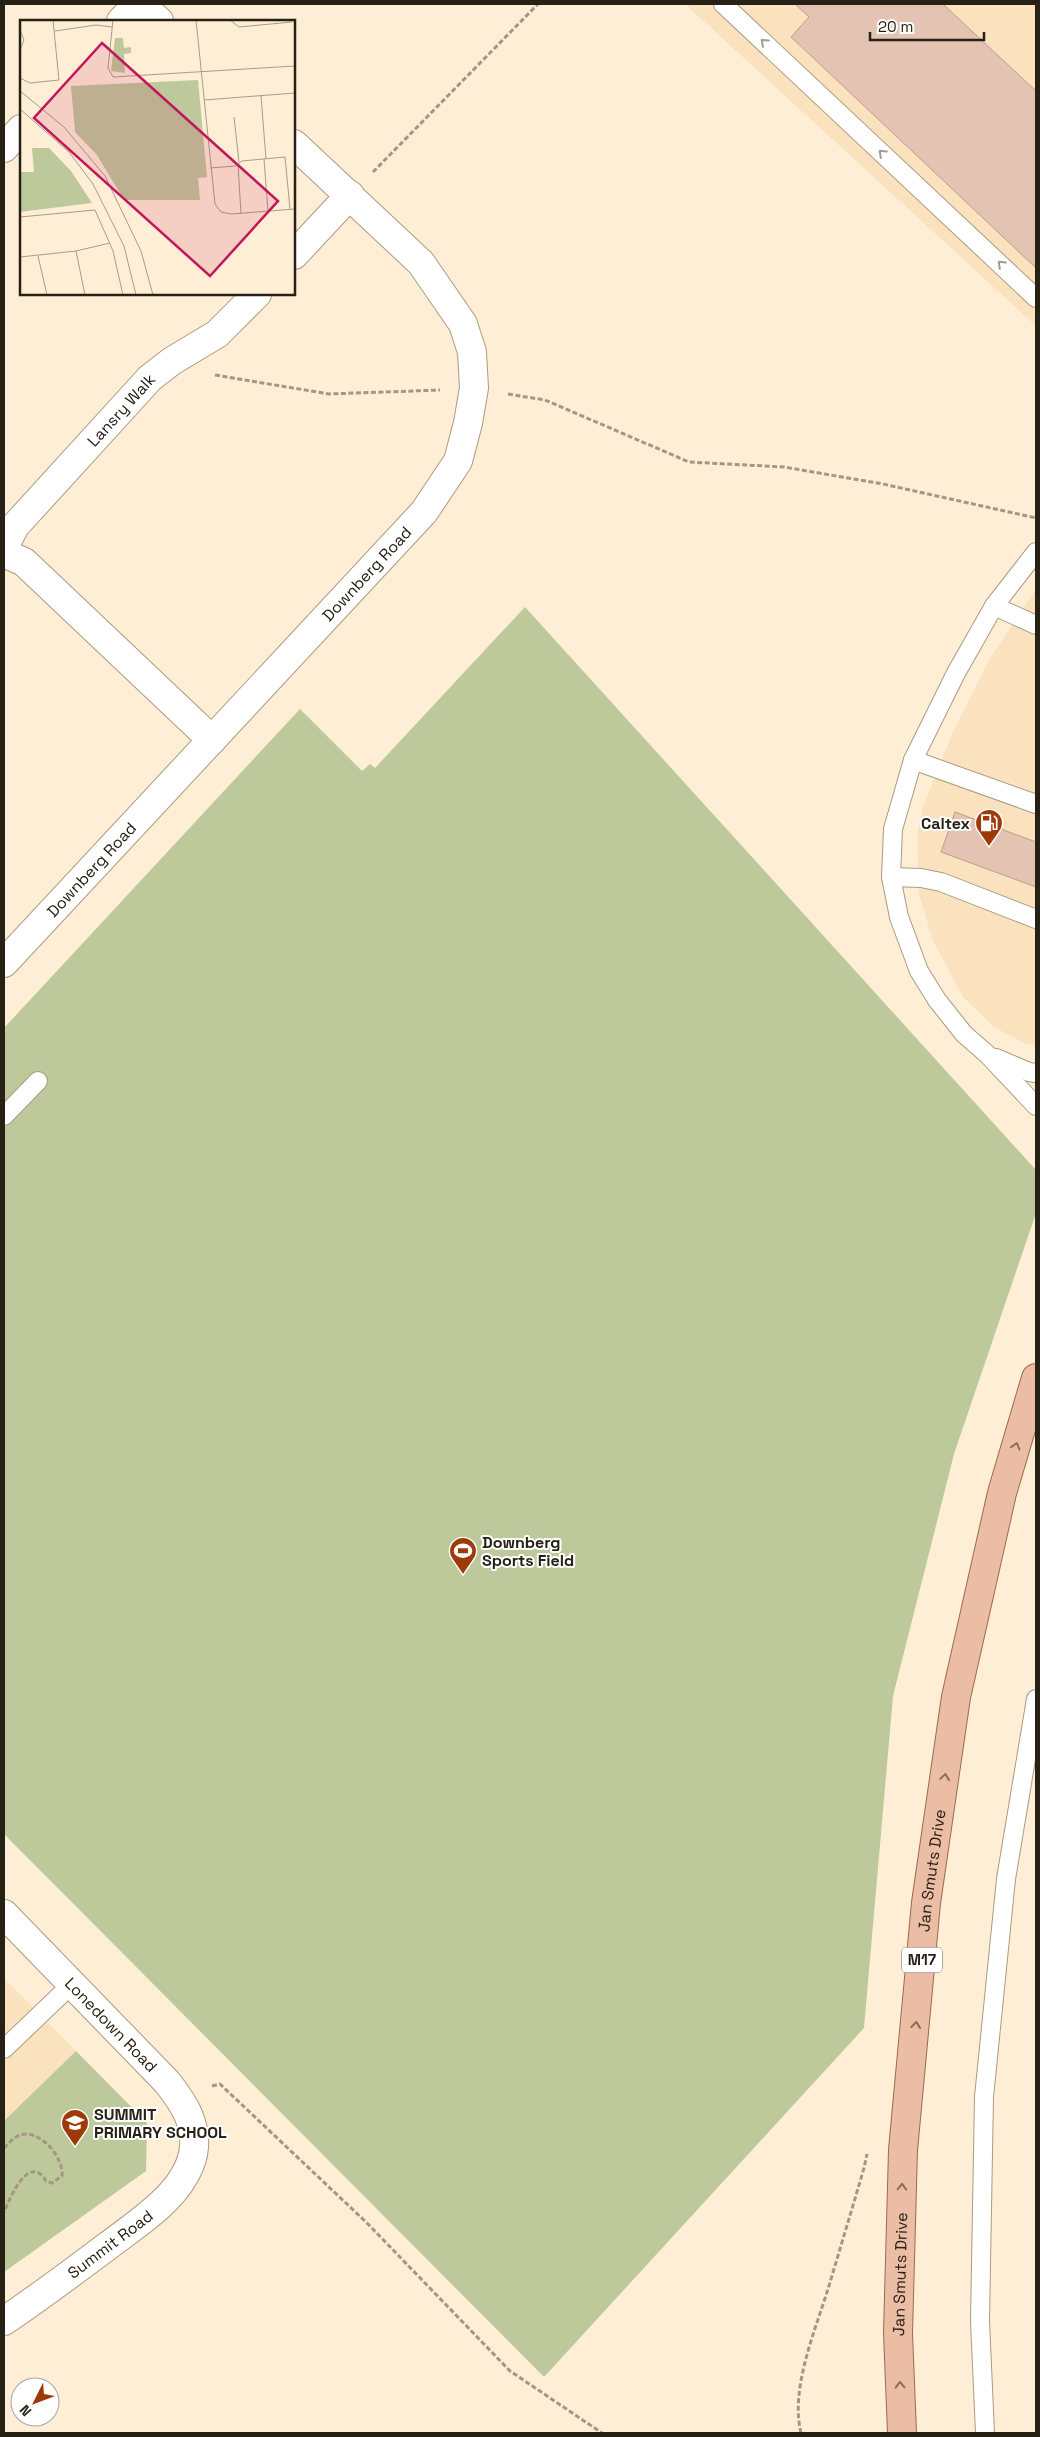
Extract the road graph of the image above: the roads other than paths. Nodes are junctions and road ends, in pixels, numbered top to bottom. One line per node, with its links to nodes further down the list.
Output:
1 (139, 4): 3 (street); 4 (street)
2 (723, 4): 11 (lane, one-way to 2)
3 (122, 20)
4 (158, 20)
5 (20, 130): 7 (street)
6 (295, 145): 8 (street, Downberg Road)
7 (4, 148)
8 (350, 195): 9 (street); 17 (street, Downberg Road)
9 (295, 254)
10 (256, 295): 12 (street, Lansry Walk)
11 (1036, 298)
12 (4, 547)
13 (4, 552): 17 (street)
14 (1036, 552): 15 (lane)
15 (994, 606): 16 (lane); 18 (lane)
16 (1036, 625)
17 (212, 740): 22 (street, Downberg Road)
18 (913, 760): 19 (lane); 20 (lane)
19 (1036, 804)
20 (892, 877): 21 (lane); 23 (lane)
21 (1036, 919)
22 (4, 963)
23 (988, 1055): 24 (lane); 26 (lane)
24 (1036, 1072)
25 (38, 1081): 27 (lane)
26 (1036, 1106)
27 (4, 1116)
28 (1036, 1378): 35 (main road, Jan Smuts Drive / M17, one-way to 28)
29 (1036, 1700): 36 (lane)
30 (4, 1914): 31 (street, Lonedown Road)
31 (72, 1984): 32 (lane); 33 (street, Lonedown Road)
32 (4, 2049)
33 (194, 2148): 34 (street, Summit Road)
34 (4, 2322)
35 (902, 2433)
36 (985, 2433)

